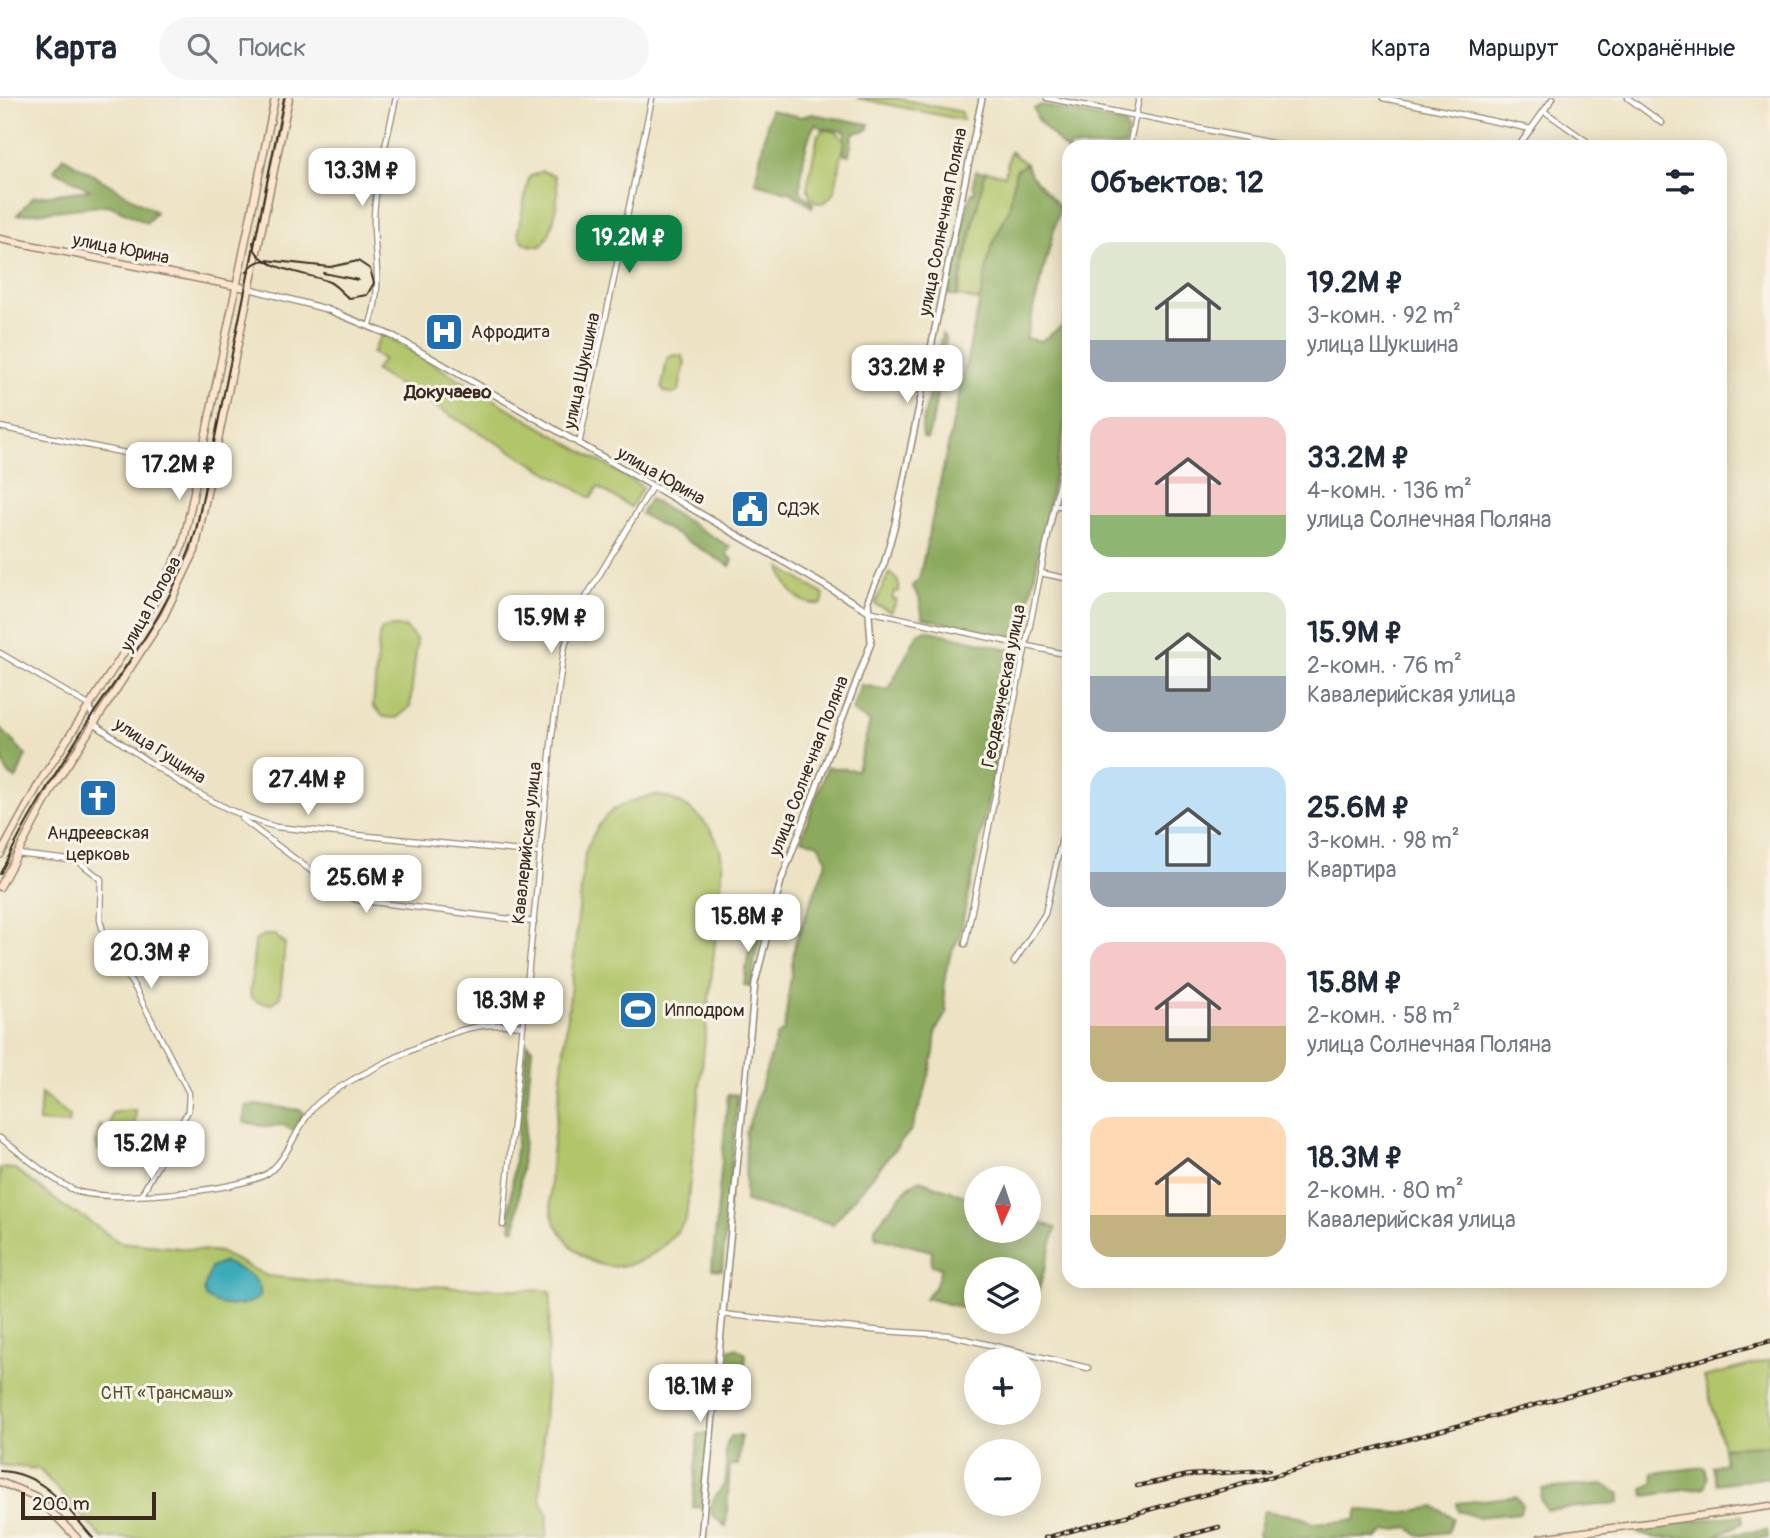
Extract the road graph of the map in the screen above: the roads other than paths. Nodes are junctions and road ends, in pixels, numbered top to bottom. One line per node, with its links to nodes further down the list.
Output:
1 (275, 98): 19 (main road, улица Попова)
2 (289, 98): 20 (main road, улица Попова)
3 (396, 98): 24 (street)
4 (652, 98): 26 (street, улица Шукшина)
5 (982, 98): 35 (street, улица Солнечная Поляна)
6 (1047, 98): 12 (street)
7 (1139, 98): 12 (street)
8 (1383, 98): 14 (street)
9 (1553, 98): 11 (street)
10 (1628, 98): 13 (street)
11 (1544, 111): 14 (street); 18 (street)
12 (1136, 116): 15 (street); 16 (street)
13 (1662, 123)
14 (1531, 128): 17 (street)
15 (1131, 140)
16 (1257, 140)
17 (1523, 140)
18 (1585, 140)
19 (263, 162): 20 (main road); 22 (main road, улица Попова)
20 (277, 163): 23 (main road, улица Попова)
21 (0, 239): 22 (main road, улица Юрина)
22 (237, 287): 23 (main road, улица Юрина); 27 (main road, улица Попова)
23 (251, 289): 24 (street, улица Юрина); 28 (main road, улица Попова)
24 (370, 324): 26 (street, улица Юрина)
25 (0, 427): 27 (street)
26 (579, 444): 30 (street, улица Юрина)
27 (200, 468): 28 (street); 39 (main road, улица Попова)
28 (214, 471): 40 (main road, улица Попова)
29 (1062, 471): 31 (street, Геодезическая улица)
30 (652, 487): 35 (street, улица Юрина); 43 (street, Кавалерийская улица)
31 (1055, 505): 32 (street); 33 (street, Геодезическая улица)
32 (1062, 506)
33 (1041, 573): 34 (street); 36 (street, Геодезическая улица)
34 (1062, 578)
35 (867, 610): 36 (street, улица Юрина); 54 (street, улица Солнечная Поляна)
36 (1026, 645): 38 (street, улица Юрина); 48 (street, Геодезическая улица)
37 (0, 653): 39 (street)
38 (1062, 653)
39 (90, 706): 40 (street); 45 (main road, улица Попова)
40 (94, 724): 41 (street, улица Гущина); 44 (main road, улица Попова)
41 (236, 814): 43 (street, улица Гущина); 47 (street)
42 (1062, 838): 49 (street)
43 (541, 853): 47 (street, Кавалерийская улица)
44 (16, 854): 46 (main road, улица Попова); 52 (street)
45 (0, 855)
46 (0, 887)
47 (534, 922): 50 (street, Кавалерийская улица)
48 (965, 944)
49 (1014, 962)
50 (523, 1026): 52 (street); 53 (street, Кавалерийская улица)
51 (0, 1138): 52 (street)
52 (142, 1193)
53 (503, 1225)
54 (720, 1313): 55 (street); 59 (street, улица Солнечная Поляна)
55 (1088, 1368)
56 (0, 1482): 58 (main road)
57 (1770, 1506): 60 (main road)
58 (77, 1538)
59 (701, 1538)
60 (1540, 1538)

